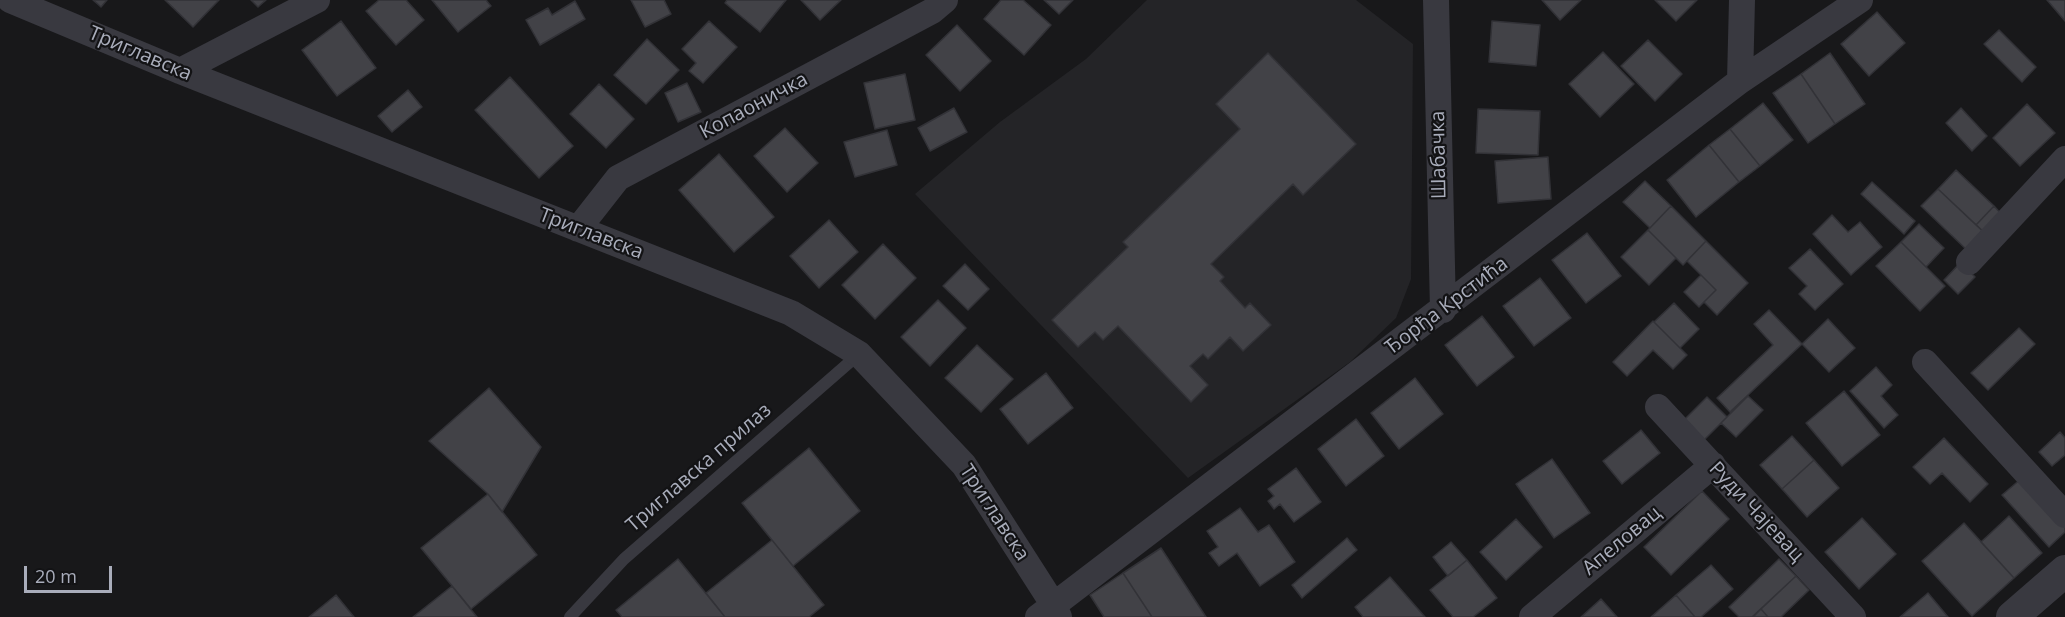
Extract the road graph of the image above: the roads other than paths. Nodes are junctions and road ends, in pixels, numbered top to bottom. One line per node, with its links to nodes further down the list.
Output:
1 (10, 0): 7 (street, Триглавска)
2 (316, 0): 7 (street)
3 (945, 0): 10 (street, Копаоничка)
4 (1436, 0): 12 (street, Шабачка)
5 (1742, 0): 8 (street)
6 (1860, 0): 8 (street, Ђорђа Крстића)
7 (180, 71): 10 (street, Триглавска)
8 (1740, 81): 12 (street, Ђорђа Крстића)
9 (2065, 159): 11 (street)
10 (578, 229): 13 (street, Триглавска)
11 (1968, 262)
12 (1443, 310): 19 (street, Ђорђа Крстића)
13 (859, 354): 19 (street, Триглавска); 20 (lane, Триглавска прилаз)
14 (1925, 362): 17 (street)
15 (1658, 407): 16 (street, Руди Чајевац)
16 (1713, 465): 21 (street, Апеловац); 22 (street, Руди Чајевац)
17 (2065, 515)
18 (2065, 571): 23 (street)
19 (1050, 613)
20 (570, 617)
21 (1532, 617)
22 (1853, 617)
23 (2012, 617)

